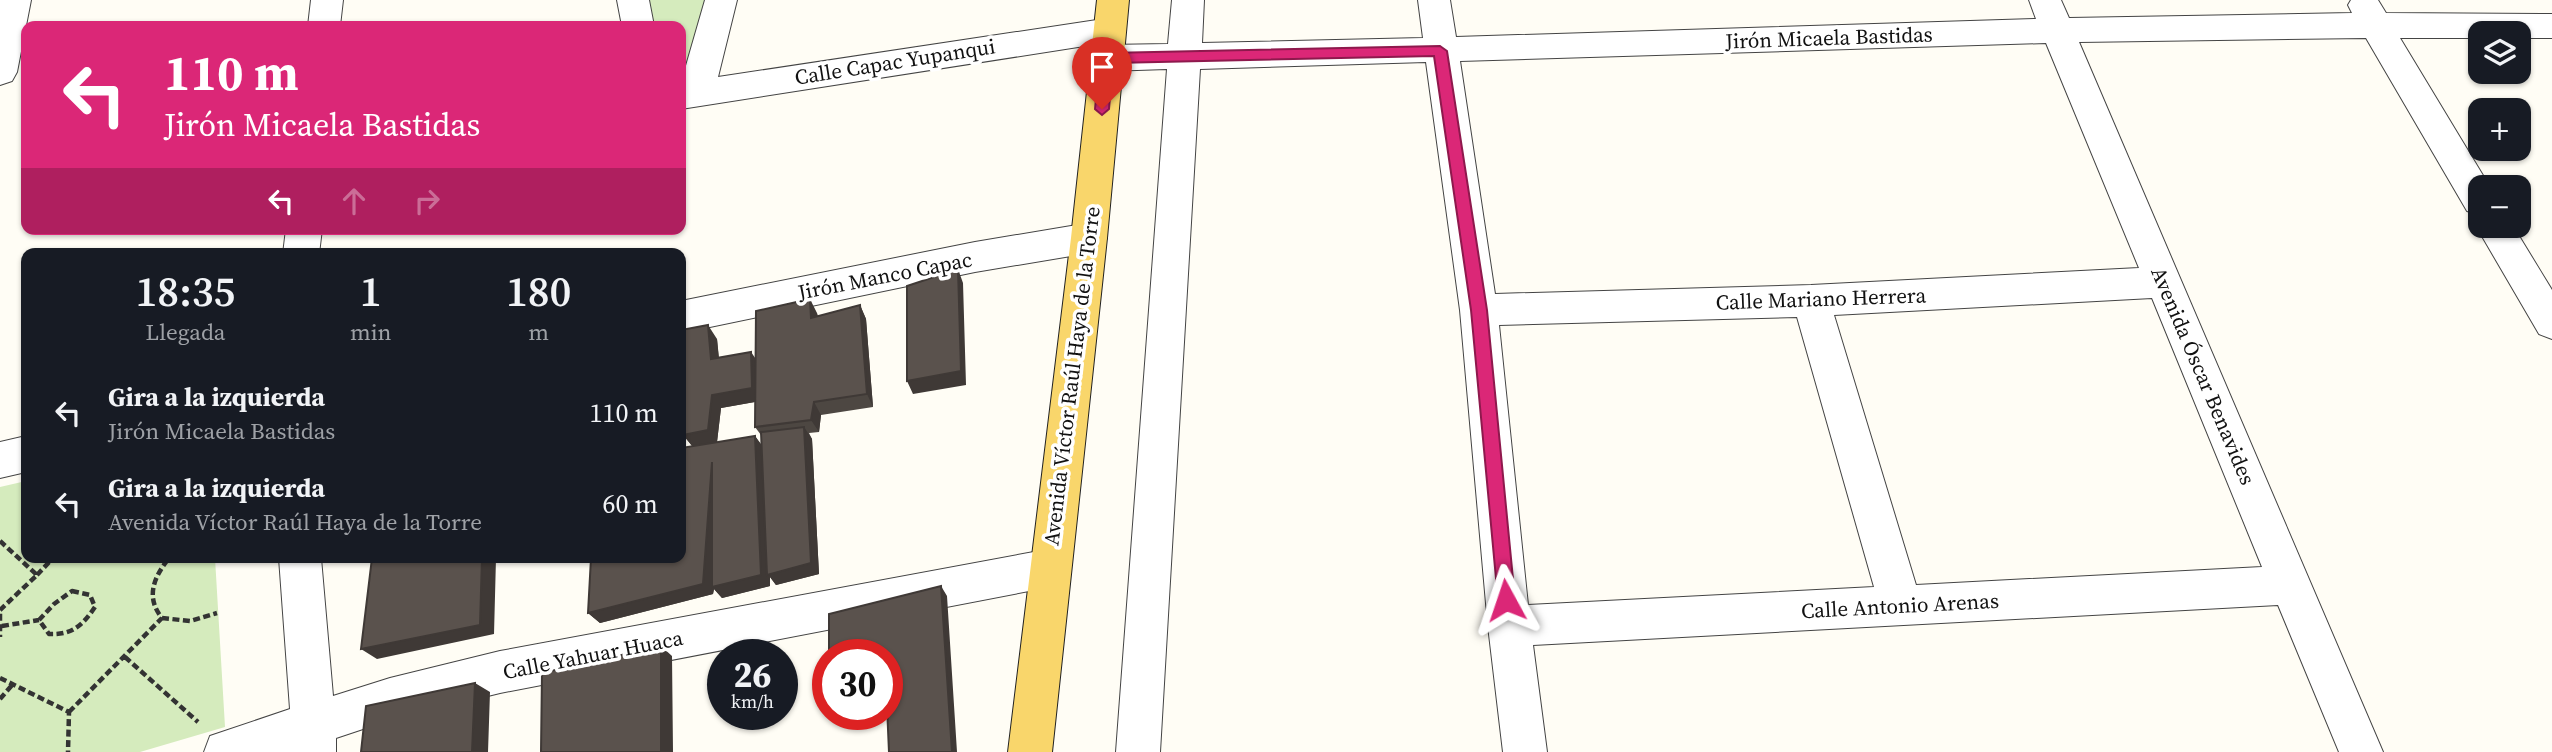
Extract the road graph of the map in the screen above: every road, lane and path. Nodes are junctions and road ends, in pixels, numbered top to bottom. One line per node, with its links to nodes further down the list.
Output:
1 (15, 0): 15 (street)
2 (327, 0): 9 (street)
3 (633, 0): 10 (street)
4 (721, 0): 16 (street)
5 (1188, 0): 14 (street)
6 (1434, 0): 13 (street)
7 (2368, 12): 8 (street, Jirón Micaela Bastidas); 11 (street, Jirón Micaela Bastidas); 17 (street)
8 (2051, 15): 13 (street, Jirón Micaela Bastidas); 20 (street, Avenida Óscar Benavides)
9 (325, 21)
10 (637, 21)
11 (2552, 26)
12 (1110, 29): 14 (street, Jirón Micaela Bastidas); 16 (street, Calle Capac Yupanqui); 18 (main road, Avenida Víctor Raúl Haya de la Torre)
13 (1440, 51): 14 (street, Jirón Micaela Bastidas); 22 (street)
14 (1185, 57): 53 (street)
15 (0, 72)
16 (689, 94)
17 (2468, 181)
18 (1089, 238): 23 (street, Jirón Manco Capac); 33 (main road, Avenida Víctor Raúl Haya de la Torre)
19 (2501, 238): 24 (street)
20 (2163, 282): 21 (street, Calle Mariano Herrera); 35 (street, Avenida Óscar Benavides)
21 (1811, 301): 22 (street, Calle Mariano Herrera); 36 (street)
22 (1479, 310): 42 (street)
23 (686, 316)
24 (2552, 323)
25 (21, 455): 26 (street)
26 (0, 460)
27 (0, 541): 28 (path)
28 (21, 560)
29 (24, 563): 34 (path)
30 (48, 563): 34 (path)
31 (166, 563): 39 (path)
32 (300, 563): 50 (street)
33 (1049, 568): 50 (street, Calle Yahuar Huaca); 52 (main road, Avenida Víctor Raúl Haya de la Torre)
34 (37, 575): 37 (path)
35 (2291, 585): 36 (street, Calle Antonio Arenas); 55 (street, Avenida Óscar Benavides)
36 (1901, 606): 42 (street, Calle Antonio Arenas)
37 (0, 610): 41 (path)
38 (217, 613): 39 (path)
39 (162, 618): 44 (path)
40 (39, 620): 40 (path); 41 (path)
41 (2, 626): 43 (path)
42 (1509, 626): 54 (street)
43 (0, 637)
44 (125, 657): 48 (path); 49 (path)
45 (0, 678): 46 (path)
46 (13, 684): 47 (path); 48 (path)
47 (0, 699)
48 (69, 712): 51 (path)
49 (213, 738): 50 (street, Calle Yahuar Huaca)
50 (315, 738)
51 (68, 752)
52 (1030, 752)
53 (1138, 752)
54 (1525, 752)
55 (2361, 752)

